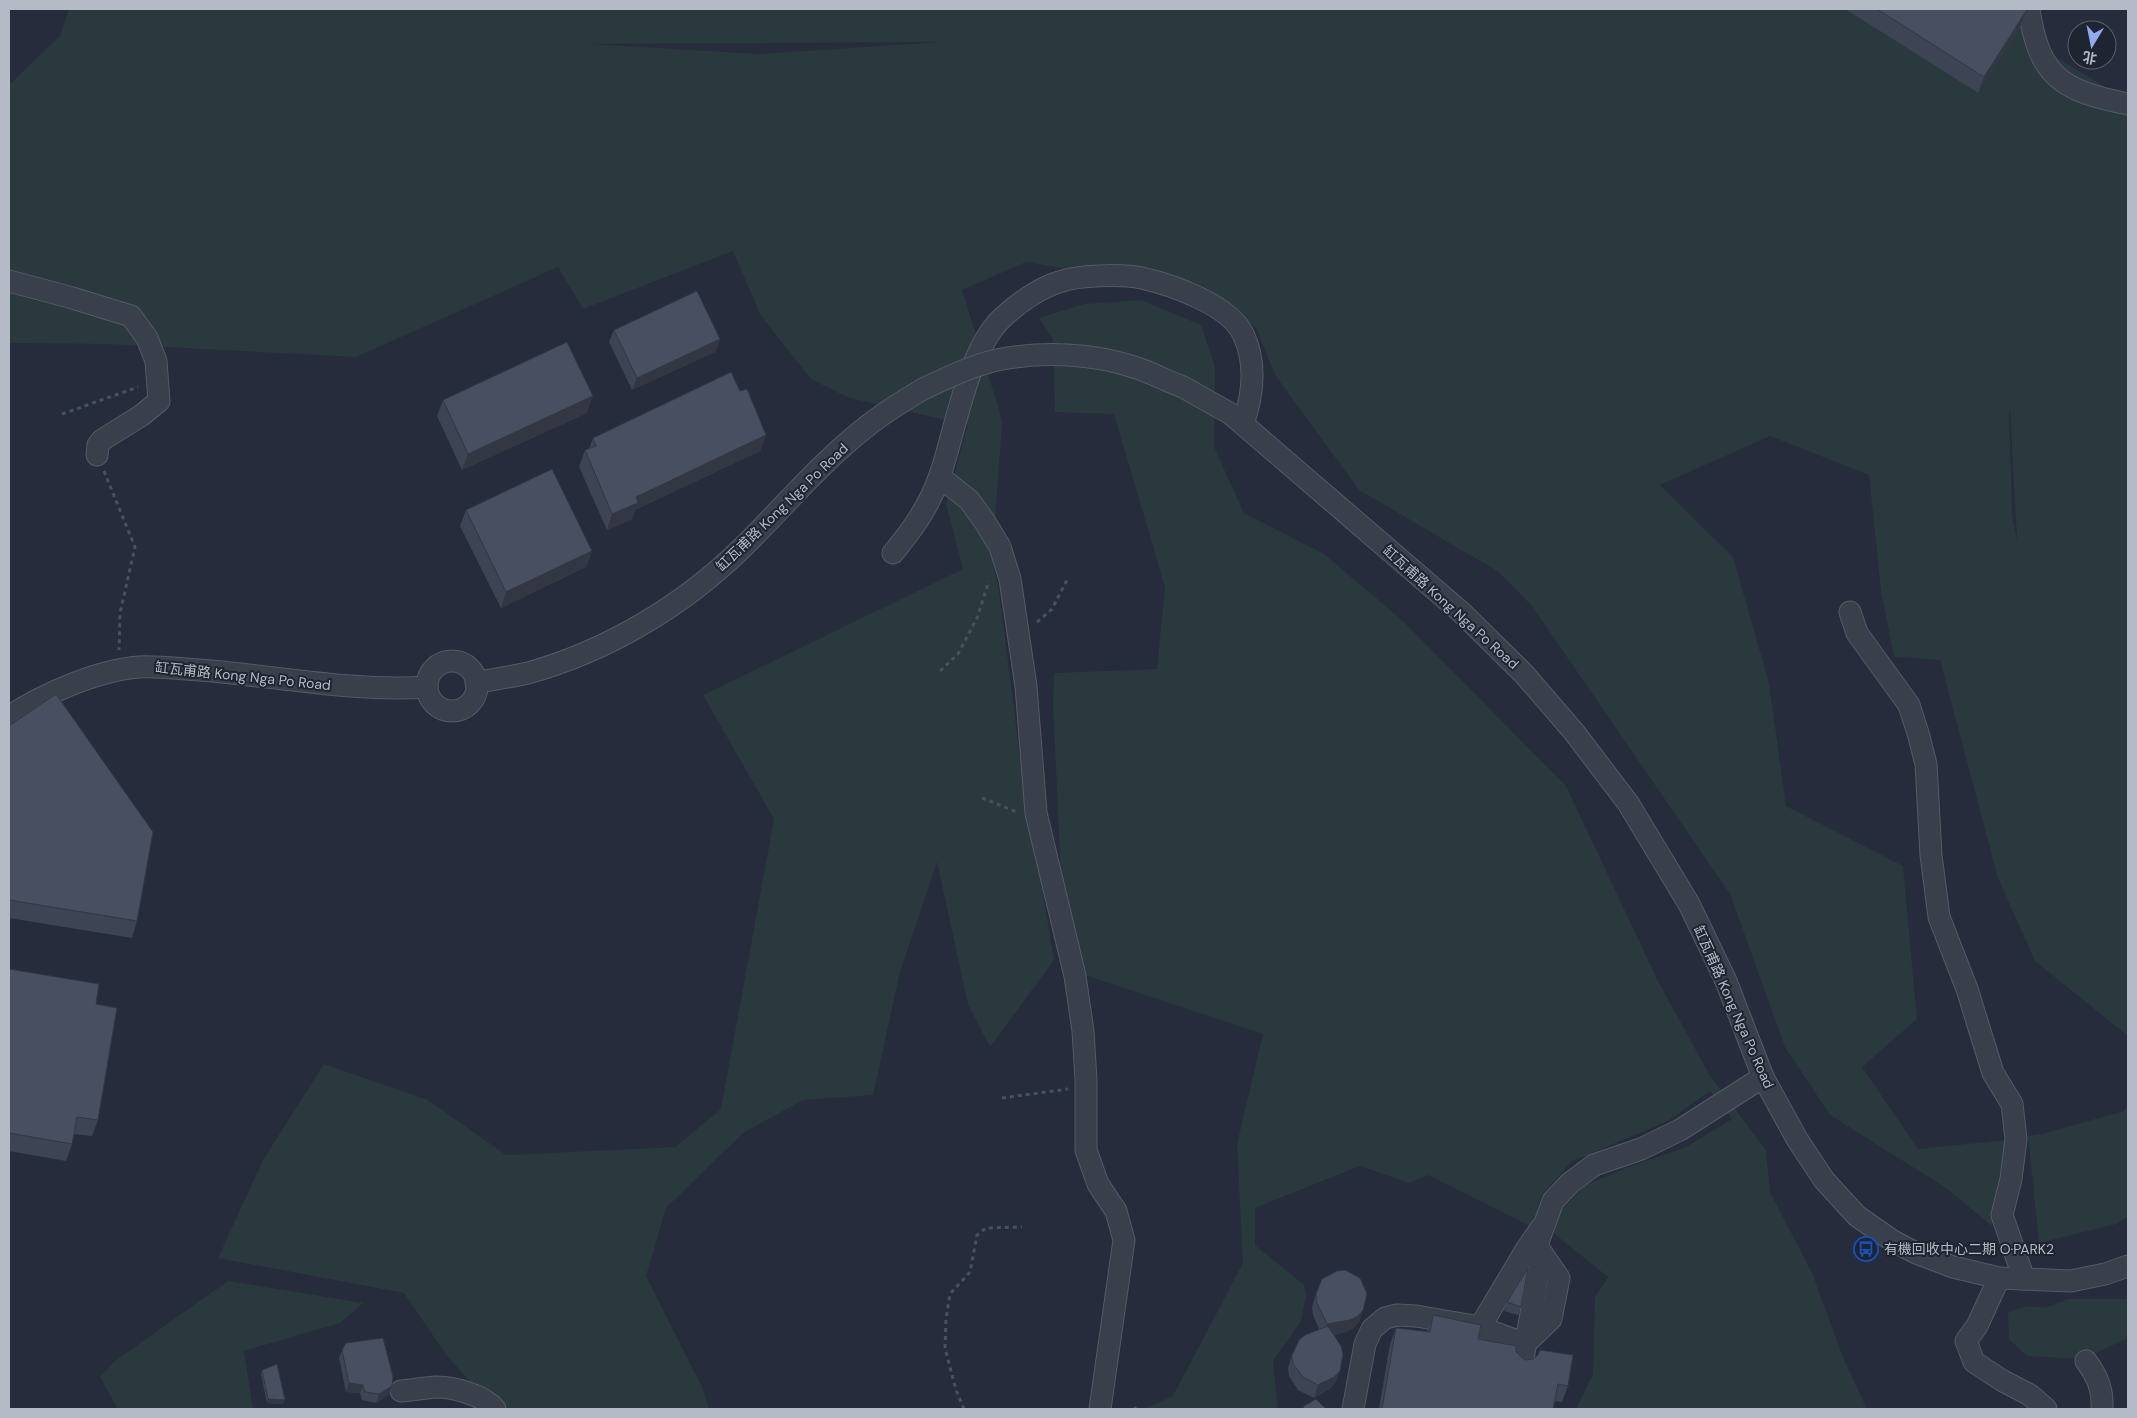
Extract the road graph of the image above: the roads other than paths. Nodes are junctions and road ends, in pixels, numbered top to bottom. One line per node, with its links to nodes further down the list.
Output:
1 (2029, 9): 2 (street)
2 (2128, 104)
3 (9, 281): 5 (street)
4 (1243, 424): 6 (street); 9 (street, 缸瓦甫路 Kong Nga Po Road, bridge); 12 (street, 缸瓦甫路 Kong Nga Po Road)
5 (97, 455)
6 (940, 477): 7 (street); 21 (street)
7 (894, 553)
8 (1850, 612): 16 (street)
9 (476, 682): 10 (street); 10 (street)
10 (427, 687): 11 (street, 缸瓦甫路 Kong Nga Po Road)
11 (9, 717)
12 (1763, 1078): 13 (street); 15 (street, 缸瓦甫路 Kong Nga Po Road)
13 (1542, 1228): 17 (street); 17 (street)
14 (2128, 1266): 16 (street, 缸瓦甫路 Kong Nga Po Road)
15 (1999, 1278): 16 (street, 缸瓦甫路 Kong Nga Po Road); 23 (street)
16 (2024, 1279)
17 (1480, 1327): 22 (street)
18 (2086, 1361): 24 (street)
19 (401, 1391): 20 (street)
20 (495, 1409)
21 (1100, 1409)
22 (1353, 1409)
23 (2046, 1409)
24 (2102, 1409)

